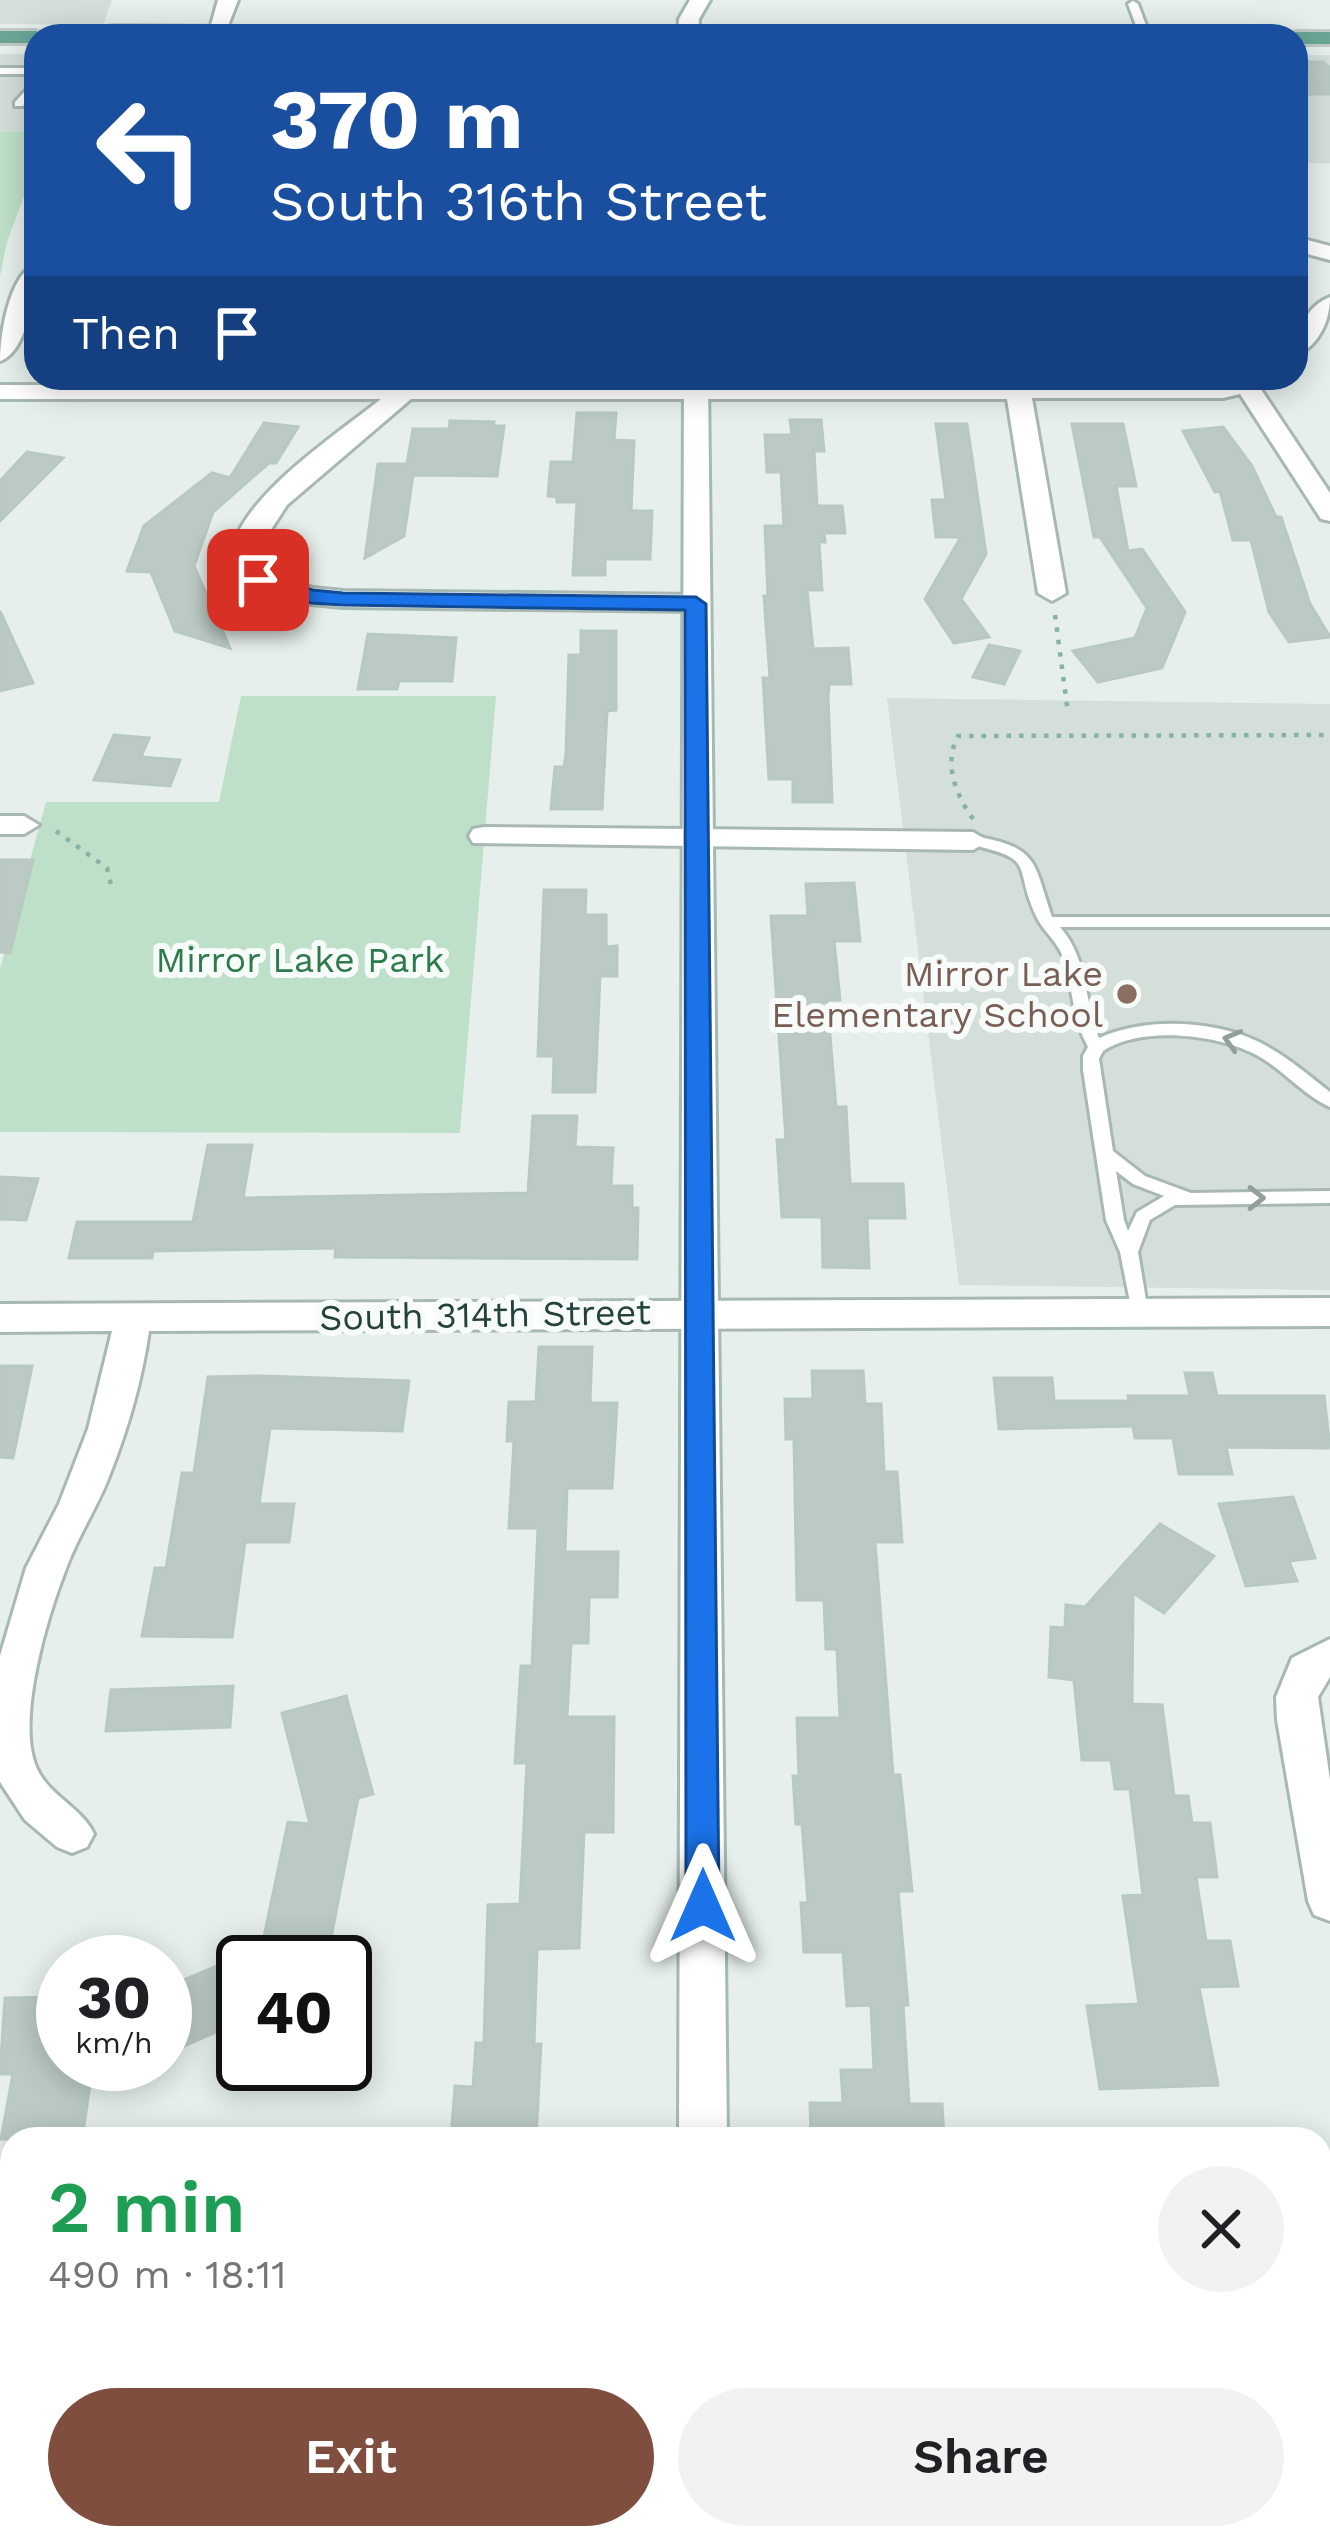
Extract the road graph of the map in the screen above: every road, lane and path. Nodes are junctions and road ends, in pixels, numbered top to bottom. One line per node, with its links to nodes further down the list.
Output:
1 (1133, 4): 2 (lane)
2 (1140, 24)
3 (24, 98): 4 (lane)
4 (20, 104)
5 (24, 299): 8 (street)
6 (1330, 304): 7 (street)
7 (1308, 332)
8 (0, 354)
9 (529, 390): 16 (street)
10 (696, 390): 21 (street)
11 (1018, 390): 20 (street)
12 (1163, 390): 13 (street)
13 (1228, 390)
14 (1258, 390): 17 (street)
15 (0, 392): 16 (street)
16 (403, 393): 21 (street)
17 (1300, 472): 18 (street); 19 (street)
18 (1330, 481)
19 (1330, 513)
20 (1052, 593): 22 (path)
21 (696, 604): 26 (street)
22 (1068, 712)
23 (1330, 735): 27 (path)
24 (12, 825): 28 (path)
25 (484, 836): 26 (street)
26 (700, 838): 27 (street); 37 (street)
27 (975, 842): 29 (lane)
28 (112, 890)
29 (1046, 922): 30 (lane); 31 (lane)
30 (1330, 922)
31 (1096, 1047): 32 (lane, one-way to 31); 33 (lane)
32 (1330, 1101)
33 (1105, 1154): 35 (lane); 36 (lane)
34 (1330, 1197): 35 (lane, one-way to 34)
35 (1190, 1198): 36 (lane)
36 (1129, 1252): 38 (lane)
37 (700, 1312): 38 (street, South 314th Street); 41 (street, South 314th Street); 45 (street)
38 (1139, 1312): 39 (street, South 314th Street)
39 (1330, 1312)
40 (0, 1318): 41 (street, South 314th Street)
41 (133, 1318): 43 (street)
42 (1330, 1656): 44 (street)
43 (71, 1834)
44 (1330, 1901)
45 (703, 2127)

